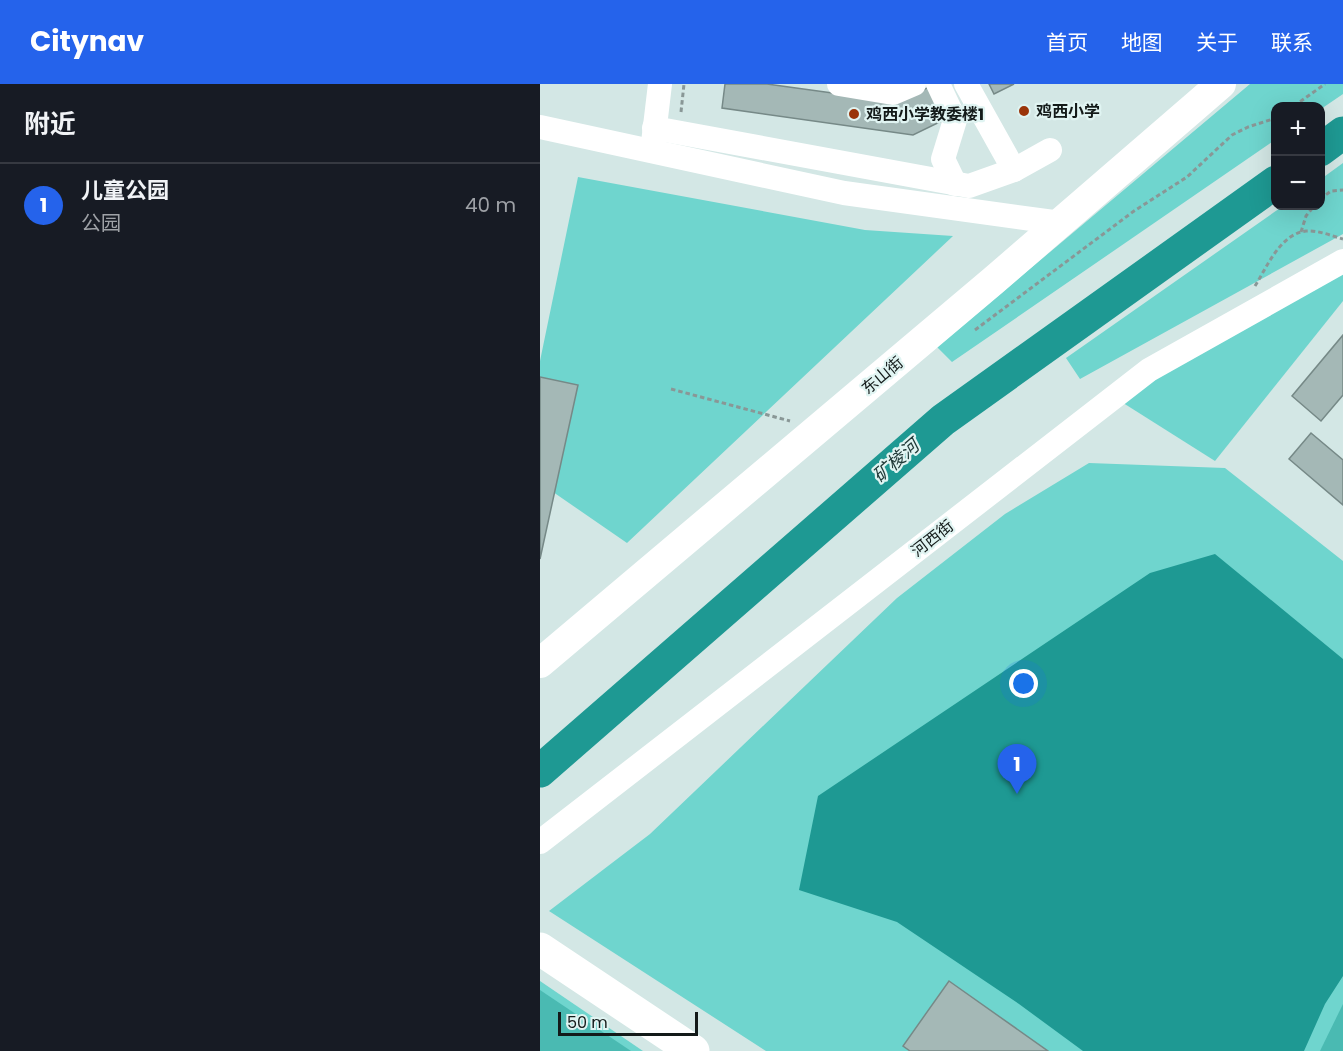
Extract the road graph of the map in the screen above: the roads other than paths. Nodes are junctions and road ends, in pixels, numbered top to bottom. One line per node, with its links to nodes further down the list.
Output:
1 (660, 84): 8 (street)
2 (839, 84): 3 (street)
3 (914, 84)
4 (938, 84): 13 (street)
5 (966, 84): 11 (street)
6 (1221, 84): 14 (main road, 东山街)
7 (540, 127): 8 (street)
8 (653, 140): 10 (street); 12 (street)
9 (1050, 150): 11 (street)
10 (779, 151): 12 (street); 13 (street)
11 (1014, 170): 13 (street)
12 (776, 178): 14 (street)
13 (955, 184)
14 (1061, 223): 16 (main road, 东山街)
15 (1343, 261): 17 (street, 河西街)
16 (540, 663)
17 (540, 843)
18 (540, 949): 21 (highway)
19 (540, 971): 20 (highway)
20 (659, 1051)
21 (693, 1051)

